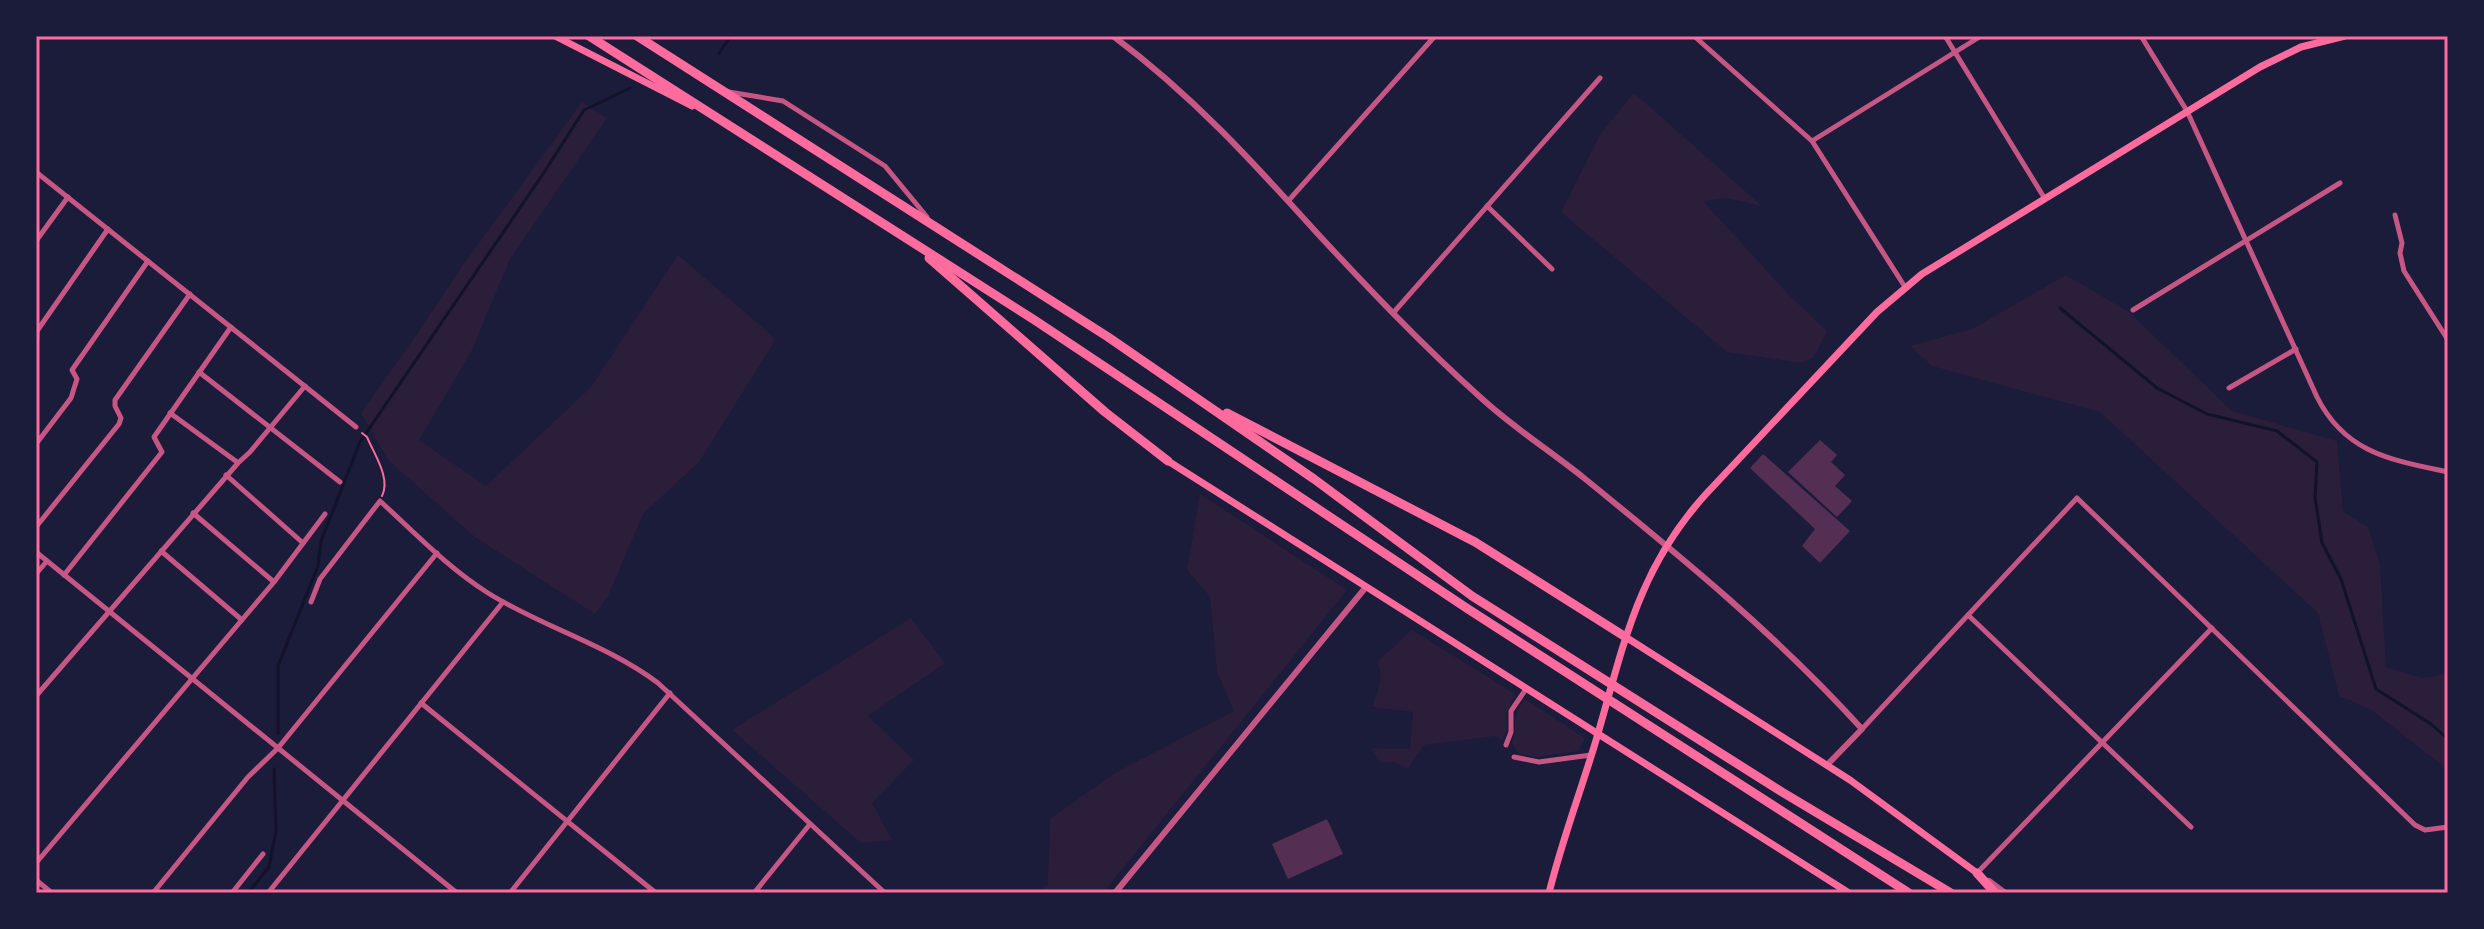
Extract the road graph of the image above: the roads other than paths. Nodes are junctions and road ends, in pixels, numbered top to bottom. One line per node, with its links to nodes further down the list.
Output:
1 (555, 36): 17 (main road)
2 (589, 36): 17 (highway)
3 (637, 36): 15 (highway)
4 (1113, 36): 23 (street)
5 (1435, 36): 23 (street)
6 (1694, 36): 18 (street)
7 (1945, 36): 13 (street)
8 (1981, 36): 13 (street)
9 (2141, 36): 16 (street)
10 (2345, 36): 11 (main road)
11 (2322, 38): 12 (main road)
12 (2312, 40): 16 (main road)
13 (1955, 52): 18 (street); 22 (street)
14 (1600, 78): 24 (street)
15 (722, 91): 26 (highway); 26 (street)
16 (2187, 111): 22 (main road); 29 (street)
17 (726, 123): 28 (highway)
18 (1812, 141): 33 (street)
19 (36, 172): 21 (street)
20 (2340, 183): 29 (street)
21 (68, 197): 27 (street); 30 (street)
22 (2045, 199): 33 (main road)
23 (1289, 200): 36 (street)
24 (1487, 206): 32 (street); 36 (street)
25 (2395, 215): 38 (street)
26 (935, 227): 44 (highway)
27 (108, 229): 31 (street); 40 (street)
28 (906, 237): 49 (highway); 110 (highway)
29 (2247, 240): 35 (street); 39 (street)
30 (36, 241)
31 (148, 261): 34 (street); 48 (street)
32 (1552, 269)
33 (1905, 287): 59 (main road)
34 (190, 294): 37 (street); 56 (street)
35 (2133, 310)
36 (1394, 312): 59 (street)
37 (231, 327): 41 (street); 42 (street)
38 (2448, 340)
39 (2296, 349): 43 (street); 51 (street)
40 (36, 356)
41 (199, 372): 45 (street); 47 (street)
42 (305, 386): 46 (street); 47 (street)
43 (2229, 388)
44 (1191, 395): 75 (highway); 111 (highway)
45 (170, 413): 50 (street); 66 (street)
46 (356, 427)
47 (270, 429): 50 (street); 53 (street)
48 (36, 444)
49 (1168, 461): 68 (main road)
50 (238, 463): 52 (street)
51 (2448, 472)
52 (226, 475): 54 (street); 58 (street)
53 (340, 482)
54 (193, 513): 60 (street); 67 (street)
55 (325, 514): 58 (street)
56 (36, 527)
57 (2448, 540): 64 (street)
58 (303, 543): 67 (street)
59 (1666, 546): 75 (main road); 81 (street)
60 (161, 551): 71 (street); 73 (street)
61 (36, 552): 63 (street)
62 (437, 553): 69 (street); 70 (street); 85 (street)
63 (47, 561): 65 (street); 66 (street)
64 (2448, 572)
65 (36, 574)
66 (64, 575): 71 (street)
67 (274, 582): 73 (street)
68 (1366, 587): 77 (main road); 107 (street)
69 (311, 602)
70 (503, 602): 78 (street); 80 (street)
71 (109, 611): 76 (street); 79 (street)
72 (1968, 615): 74 (street); 81 (street); 83 (street)
73 (242, 620): 76 (street)
74 (2212, 628): 83 (street); 93 (street)
75 (1624, 636): 82 (main road); 88 (main road)
76 (192, 678): 85 (street); 95 (street)
77 (1526, 689): 82 (main road); 84 (street)
78 (670, 693): 90 (street); 91 (street)
79 (36, 696)
80 (421, 703): 89 (street); 90 (street)
81 (1862, 729): 88 (street)
82 (1597, 735): 86 (main road); 109 (main road)
83 (2102, 743): 92 (street); 96 (street)
84 (1506, 745)
85 (278, 748): 89 (street); 99 (street)
86 (1591, 755): 87 (street); 108 (main road)
87 (1514, 757)
88 (1827, 765): 96 (main road)
89 (343, 801): 101 (street); 102 (street)
90 (568, 822): 103 (street); 104 (street)
91 (810, 824): 105 (street); 106 (street)
92 (2191, 827)
93 (2448, 827)
94 (263, 854): 100 (street)
95 (36, 863)
96 (1977, 873): 112 (highway); 113 (street)
97 (36, 880): 98 (street)
98 (52, 893)
99 (153, 893)
100 (232, 893)
101 (268, 893)
102 (457, 893)
103 (510, 893)
104 (656, 893)
105 (754, 893)
106 (885, 893)
107 (1115, 893)
108 (1549, 893)
109 (1849, 893)
110 (1909, 893)
111 (1951, 893)
112 (1995, 893)
113 (2005, 893)

